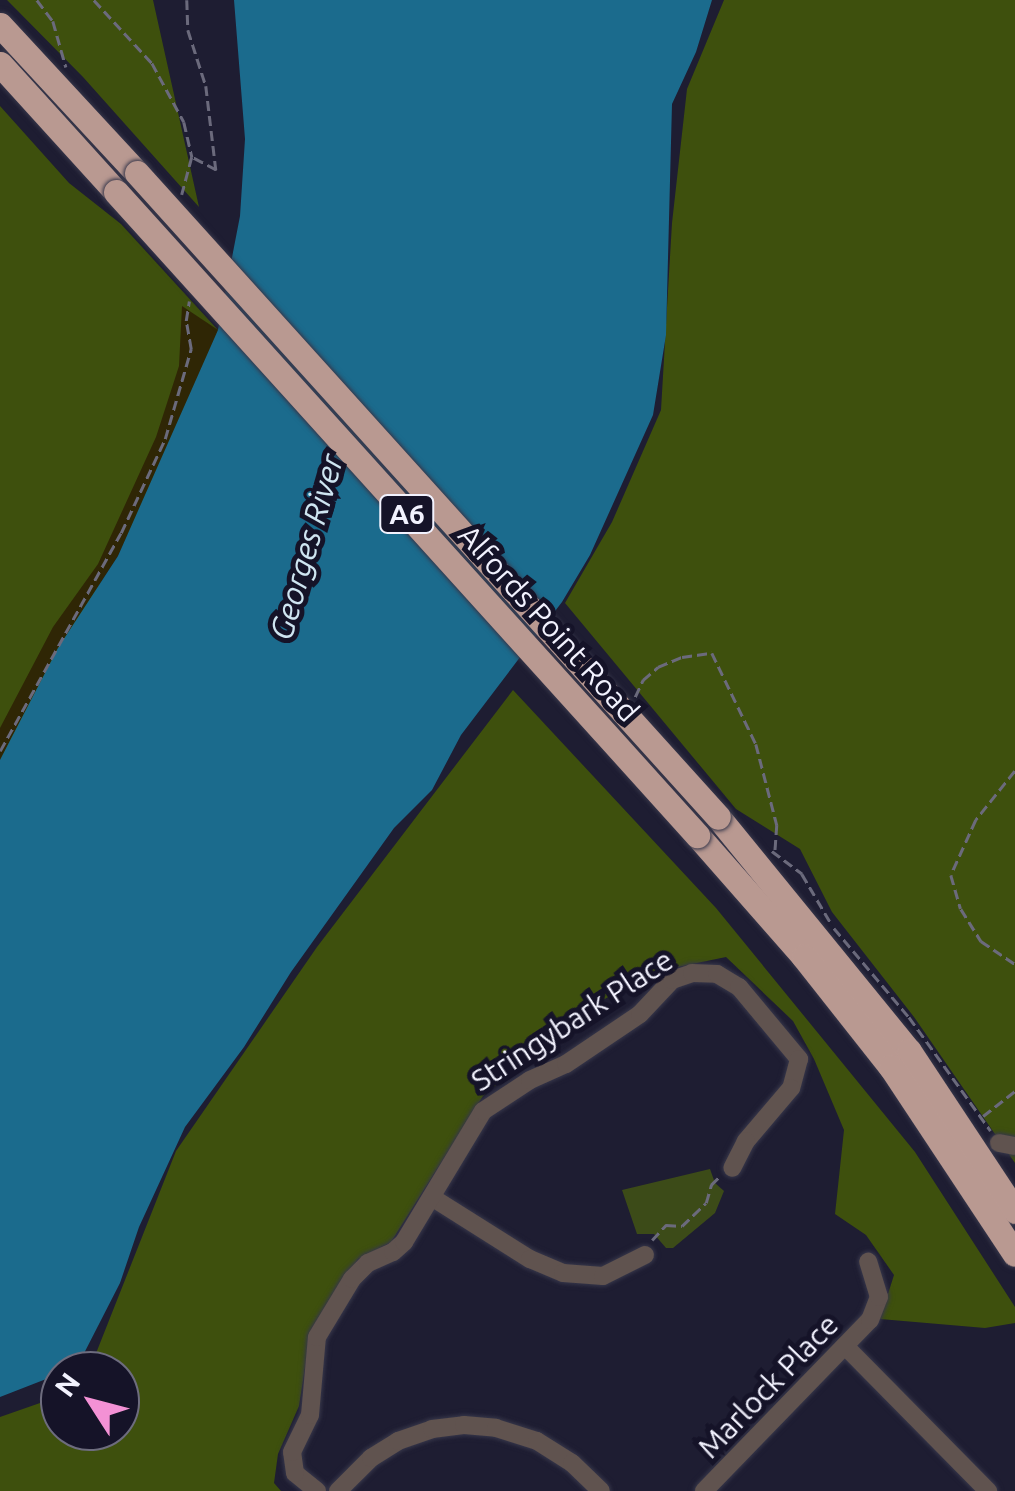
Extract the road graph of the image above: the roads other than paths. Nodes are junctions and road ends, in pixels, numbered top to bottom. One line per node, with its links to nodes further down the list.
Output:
1 (0, 24): 3 (highway, Alfords Point Road / A6, bridge)
2 (0, 64): 4 (highway, Alfords Point Road / A6, bridge)
3 (767, 856): 4 (street); 7 (highway, Alfords Point Road / A6)
4 (741, 886): 8 (highway, Alfords Point Road / A6)
5 (732, 1168): 6 (street, Stringybark Place)
6 (433, 1198): 9 (street); 12 (street, Stringybark Place)
7 (1015, 1211)
8 (1015, 1254)
9 (645, 1255)
10 (868, 1262): 11 (street, Marlock Place)
11 (845, 1346): 15 (street, Marlock Place); 16 (street)
12 (317, 1491)
13 (338, 1491): 14 (street)
14 (600, 1491)
15 (704, 1491)
16 (988, 1491)

